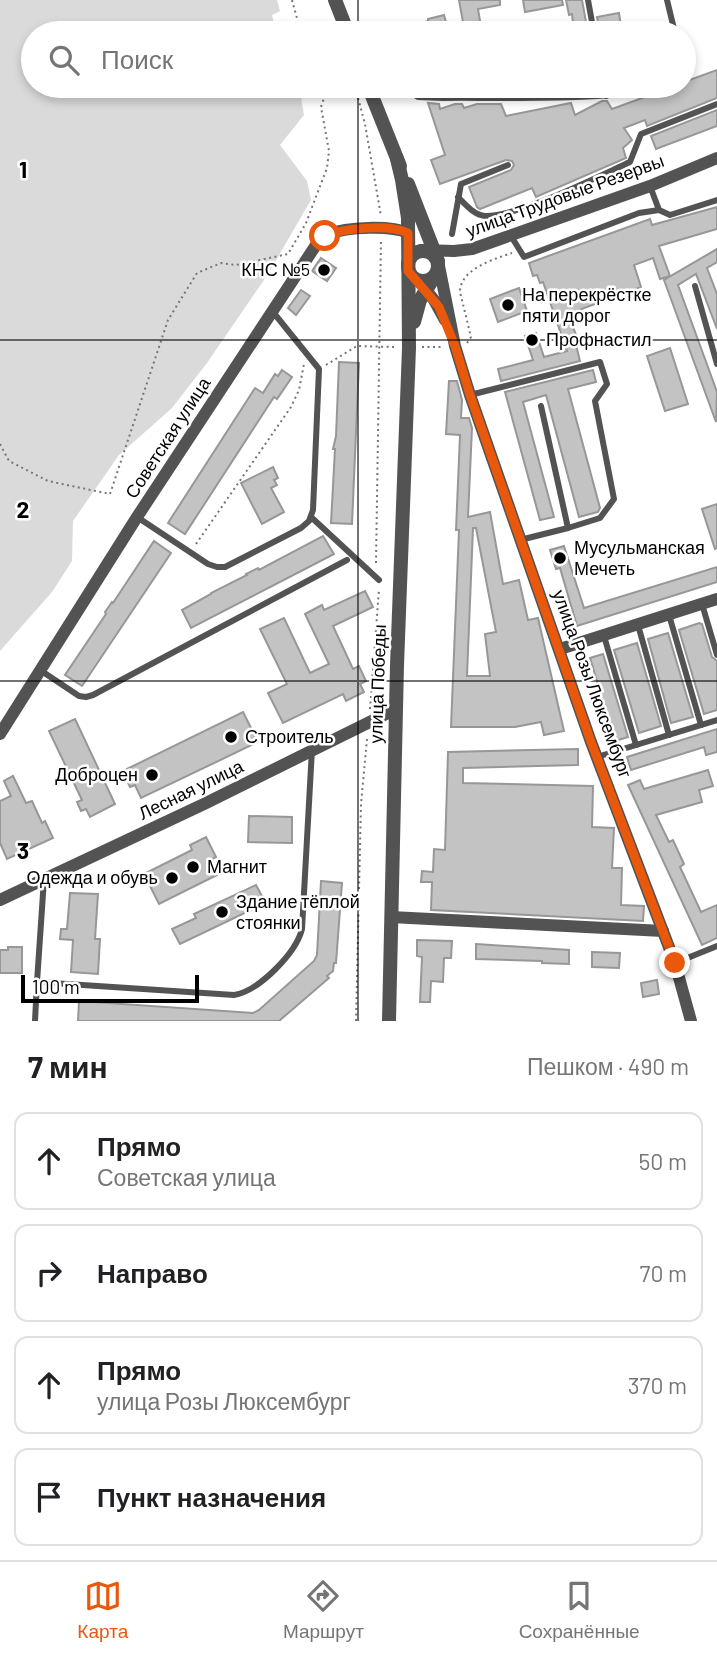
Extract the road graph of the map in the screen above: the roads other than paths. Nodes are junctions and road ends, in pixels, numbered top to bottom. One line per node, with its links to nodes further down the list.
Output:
1 (335, 0): 4 (street)
2 (588, 0): 5 (lane)
3 (667, 0): 6 (lane)
4 (343, 21)
5 (592, 21)
6 (672, 21)
7 (373, 98): 10 (street, улица Розы Люксембург)
8 (717, 104): 13 (lane)
9 (717, 158): 12 (street, улица Трудовые Резервы)
10 (397, 159): 14 (street, улица Розы Люксембург); 22 (street, улица Розы Люксембург)
11 (508, 165): 13 (lane)
12 (650, 186): 16 (lane); 20 (street, улица Трудовые Резервы)
13 (458, 197): 19 (lane)
14 (406, 199): 17 (street); 18 (street, улица Розы Люксембург)
15 (717, 200): 16 (lane)
16 (659, 210): 20 (lane)
17 (381, 228): 18 (street, Советская улица); 26 (street, Советская улица)
18 (408, 233): 23 (street, улица Розы Люксембург)
19 (452, 234)
20 (511, 236): 21 (street, улица Трудовые Резервы)
21 (472, 249): 22 (street, улица Трудовые Резервы); 22 (street)
22 (434, 261): 23 (street); 24 (street); 27 (street, улица Розы Люксембург)
23 (407, 265): 24 (street); 28 (street, улица Победы)
24 (422, 285): 27 (street); 28 (street, улица Победы)
25 (695, 286): 29 (lane)
26 (272, 310): 32 (street, Советская улица); 33 (lane)
27 (455, 346): 30 (street, улица Розы Люксембург)
28 (409, 348): 46 (street, улица Победы)
29 (717, 364)
30 (470, 395): 34 (lane); 35 (street, улица Розы Люксембург)
31 (541, 406): 34 (lane)
32 (137, 517): 33 (lane); 45 (street, Советская улица)
33 (311, 517): 37 (lane)
34 (568, 528): 35 (lane)
35 (520, 540): 43 (street, улица Розы Люксембург)
36 (347, 560): 45 (lane)
37 (379, 580)
38 (717, 599): 39 (street)
39 (702, 604): 40 (street); 44 (lane)
40 (669, 615): 41 (street); 48 (lane)
41 (638, 625): 42 (street); 50 (lane)
42 (604, 636): 43 (street); 51 (lane)
43 (560, 649): 53 (street, улица Розы Люксембург)
44 (717, 655)
45 (40, 670): 49 (street, Советская улица)
46 (396, 709): 52 (street, Лесная улица); 56 (street, улица Победы)
47 (717, 720): 48 (lane)
48 (701, 725): 50 (lane)
49 (0, 734)
50 (669, 735): 51 (lane)
51 (636, 744): 53 (lane)
52 (312, 749): 54 (street, Лесная улица); 60 (lane)
53 (597, 757): 57 (street, улица Розы Люксембург)
54 (44, 879): 55 (street, Лесная улица); 60 (lane)
55 (0, 900)
56 (391, 917): 57 (street); 62 (street, улица Победы)
57 (663, 932): 59 (street, улица Розы Люксембург)
58 (717, 946): 59 (lane)
59 (675, 963): 63 (street, улица Розы Люксембург)
60 (37, 982): 61 (lane)
61 (35, 1021)
62 (389, 1021)
63 (691, 1021)

